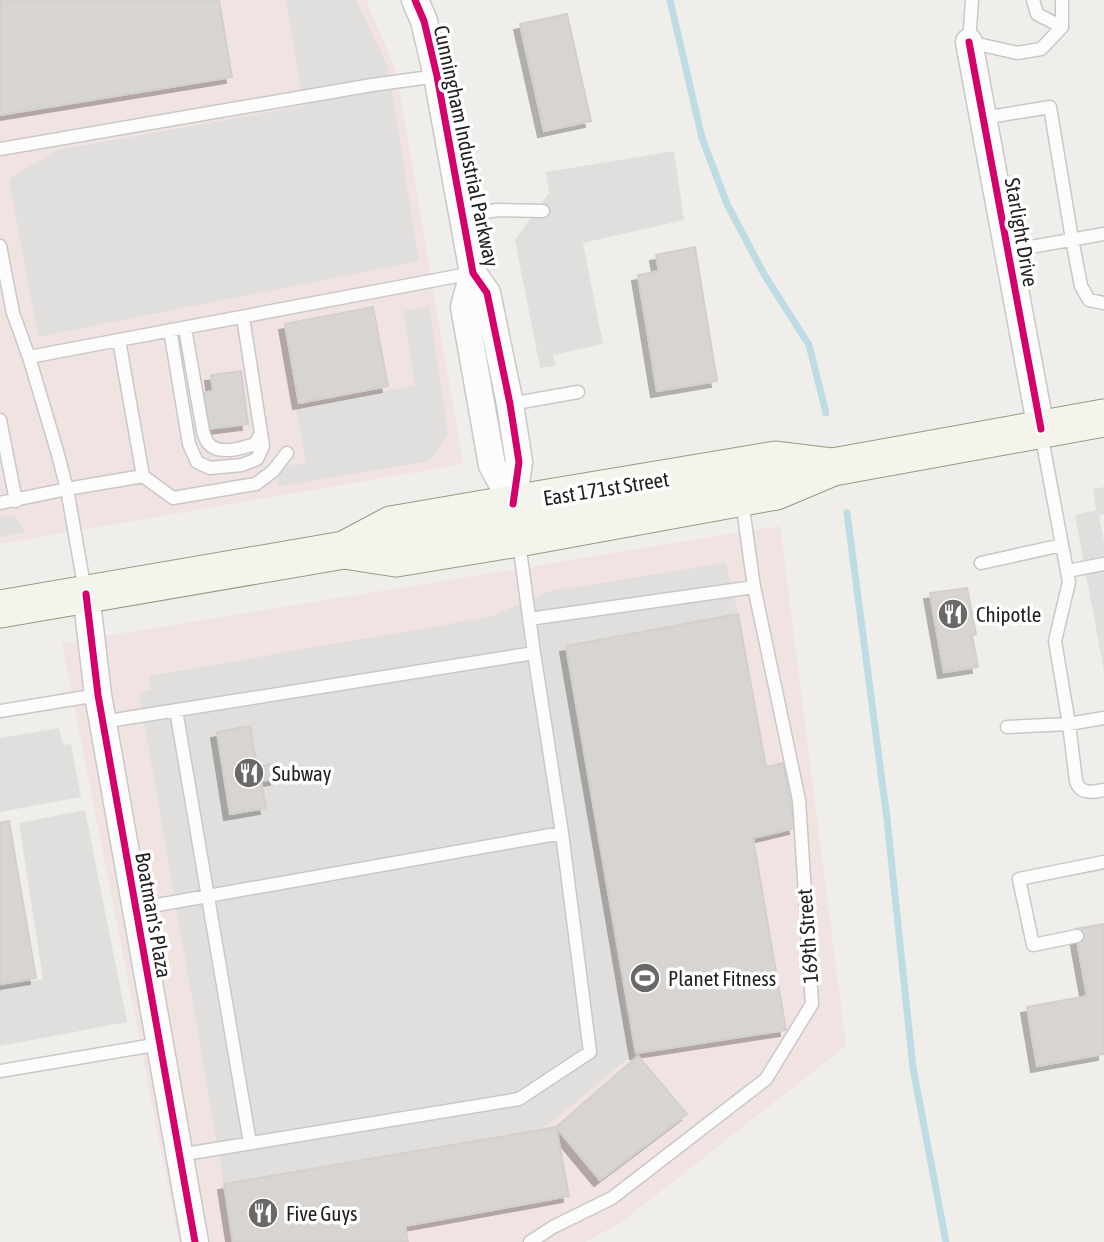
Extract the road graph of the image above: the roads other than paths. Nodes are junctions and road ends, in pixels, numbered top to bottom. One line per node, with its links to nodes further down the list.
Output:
1 (415, 0): 7 (street, Cunningham Industrial Parkway)
2 (972, 0): 6 (lane)
3 (1033, 0): 5 (lane)
4 (1062, 0): 5 (lane)
5 (1062, 27): 6 (lane)
6 (969, 42): 8 (street, Starlight Drive)
7 (438, 76): 9 (lane); 11 (street, Cunningham Industrial Parkway)
8 (983, 118): 13 (lane); 15 (street, Starlight Drive)
9 (0, 149)
10 (543, 211): 11 (lane)
11 (463, 216): 16 (street, Cunningham Industrial Parkway)
12 (1104, 234): 13 (lane)
13 (1072, 239): 15 (lane); 17 (lane)
14 (0, 246): 18 (lane)
15 (1008, 251): 28 (street, Starlight Drive)
16 (473, 273): 19 (lane); 25 (street, Cunningham Industrial Parkway); 36 (street, Cunningham Industrial Parkway)
17 (1104, 303)
18 (6, 314): 23 (lane)
19 (243, 317): 20 (lane); 29 (lane)
20 (185, 328): 21 (lane); 29 (lane)
21 (170, 330): 22 (lane); 29 (lane)
22 (119, 340): 23 (lane); 31 (lane)
23 (29, 358): 33 (lane)
24 (578, 392): 25 (lane)
25 (510, 404): 36 (street, Cunningham Industrial Parkway)
26 (1104, 418): 28 (main road, East 171st Street)
27 (0, 420): 34 (lane)
28 (1041, 429): 32 (main road, East 171st Street); 37 (lane)
29 (261, 433)
30 (287, 453): 31 (lane)
31 (143, 476): 33 (lane)
32 (735, 483): 36 (main road, East 171st Street); 41 (lane, 169th Street)
33 (67, 489): 34 (lane); 42 (lane)
34 (16, 501): 35 (lane)
35 (0, 503)
36 (516, 521): 42 (main road, East 171st Street); 44 (lane)
37 (1062, 545): 38 (lane); 40 (lane)
38 (981, 563)
39 (1104, 564): 40 (lane)
40 (1067, 571): 51 (lane)
41 (754, 587): 44 (lane); 64 (lane, 169th Street)
42 (86, 594): 43 (main road, East 171st Street); 46 (street, Boatman's Plaza)
43 (0, 609)
44 (529, 619): 45 (lane)
45 (534, 653): 47 (lane); 54 (lane)
46 (97, 695): 48 (lane); 50 (street, Boatman's Plaza)
47 (176, 710): 50 (lane); 56 (lane)
48 (0, 711)
49 (1104, 718): 51 (lane)
50 (102, 722): 57 (street, Boatman's Plaza)
51 (1069, 724): 52 (lane); 53 (lane)
52 (1007, 727)
53 (1104, 790)
54 (562, 833): 56 (lane); 61 (lane)
55 (1104, 862): 58 (lane)
56 (208, 896): 57 (lane); 61 (lane)
57 (135, 909): 59 (street, Boatman's Plaza)
58 (1077, 936)
59 (160, 1044): 60 (lane); 62 (street, Boatman's Plaza)
60 (0, 1071)
61 (250, 1143): 62 (lane)
62 (179, 1155): 63 (street, Boatman's Plaza)
63 (195, 1242)
64 (530, 1242)

